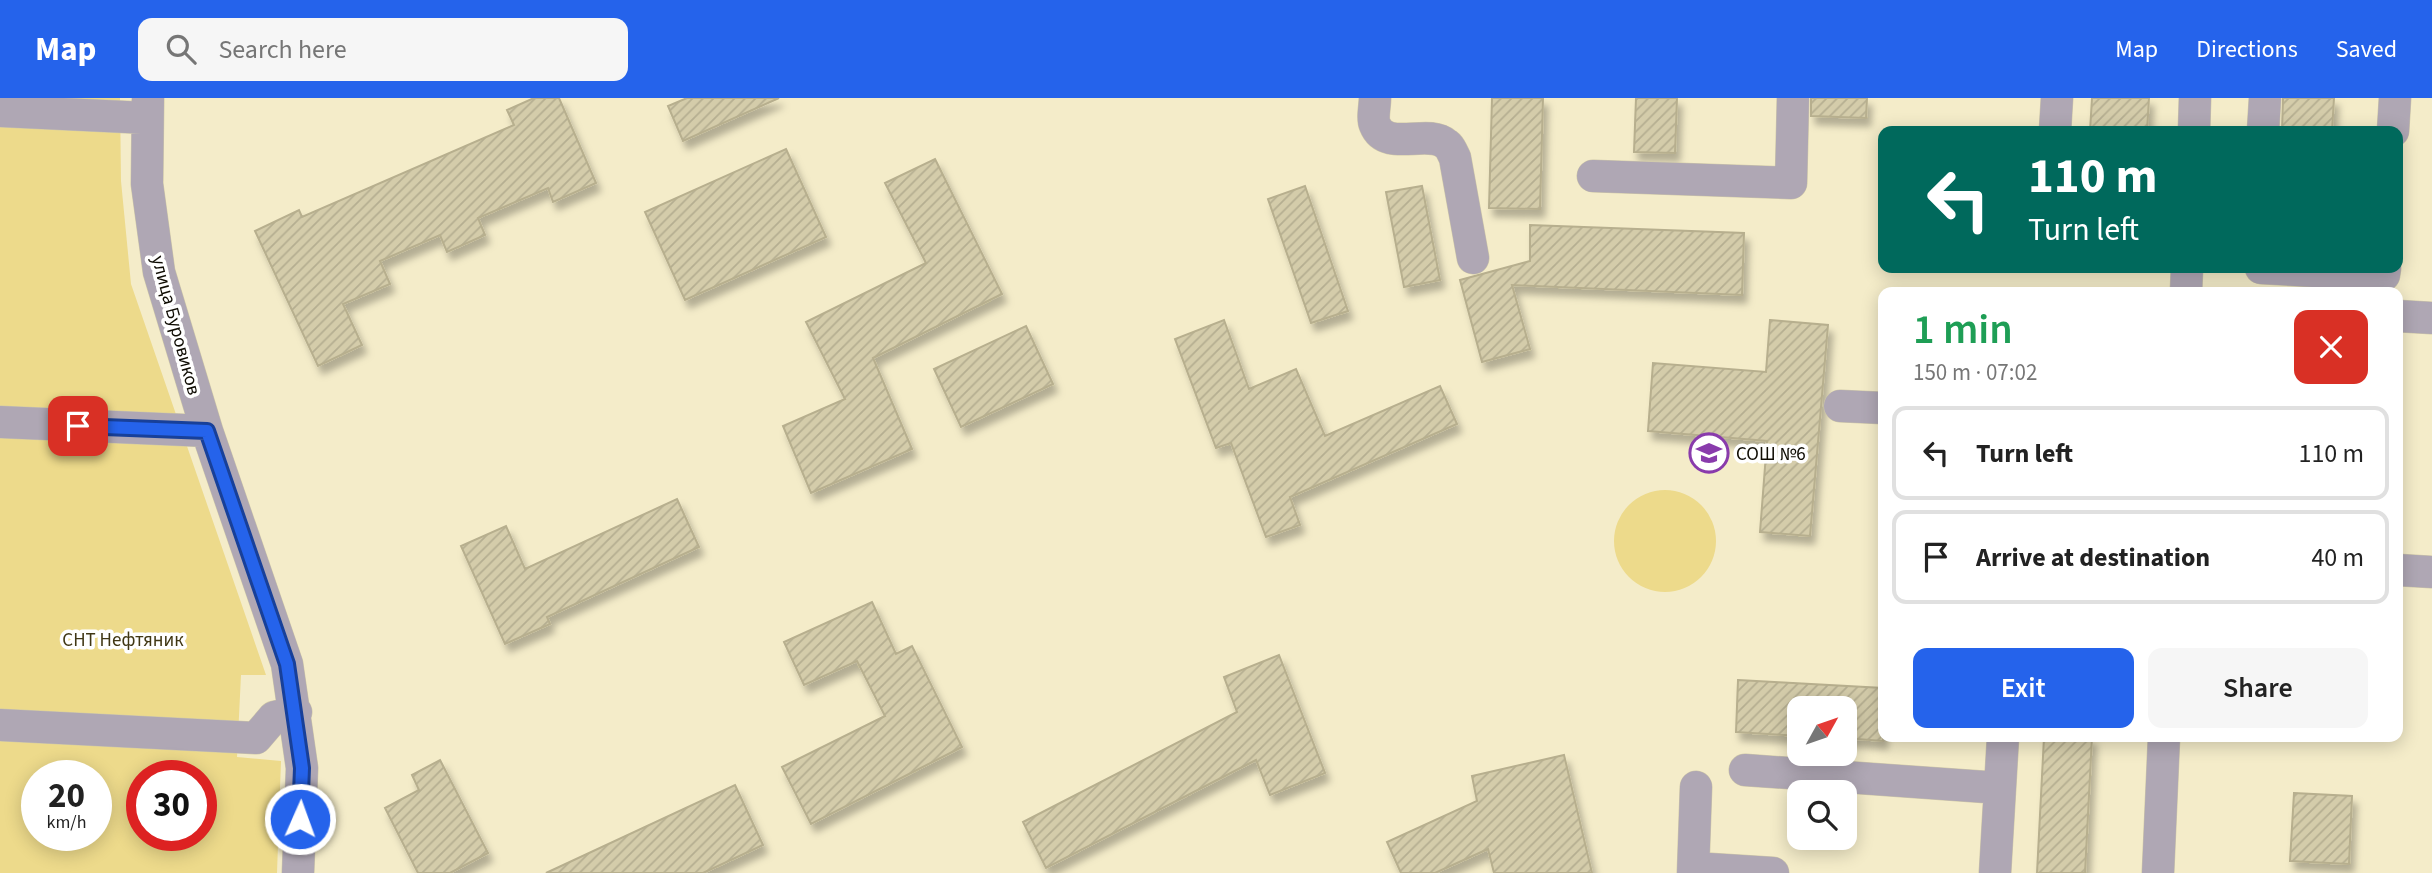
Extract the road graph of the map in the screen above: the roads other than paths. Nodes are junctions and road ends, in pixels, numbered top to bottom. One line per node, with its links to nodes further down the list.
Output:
1 (1375, 98): 14 (street)
2 (1793, 98): 13 (street)
3 (2057, 98): 9 (street)
4 (2195, 98): 10 (street)
5 (2265, 98): 11 (street)
6 (2395, 98): 12 (street)
7 (147, 108): 8 (street); 22 (street, улица Буровиков)
8 (0, 111)
9 (2054, 126)
10 (2194, 126)
11 (2263, 126)
12 (2393, 126)
13 (1593, 176)
14 (1473, 258)
15 (2349, 273): 16 (street)
16 (2384, 273)
17 (2403, 316): 18 (street)
18 (2432, 318)
19 (1840, 406): 20 (street)
20 (1878, 408)
21 (0, 422): 22 (street)
22 (207, 431): 25 (street, улица Буровиков)
23 (2403, 570): 24 (street)
24 (2432, 572)
25 (296, 712): 26 (street); 33 (street, улица Буровиков)
26 (0, 725)
27 (2003, 742): 31 (street)
28 (2164, 742): 36 (street)
29 (1745, 770): 31 (street)
30 (1696, 787): 32 (street)
31 (2000, 788): 35 (street)
32 (1694, 871): 34 (street)
33 (298, 873)
34 (1773, 873)
35 (1995, 873)
36 (2158, 873)

